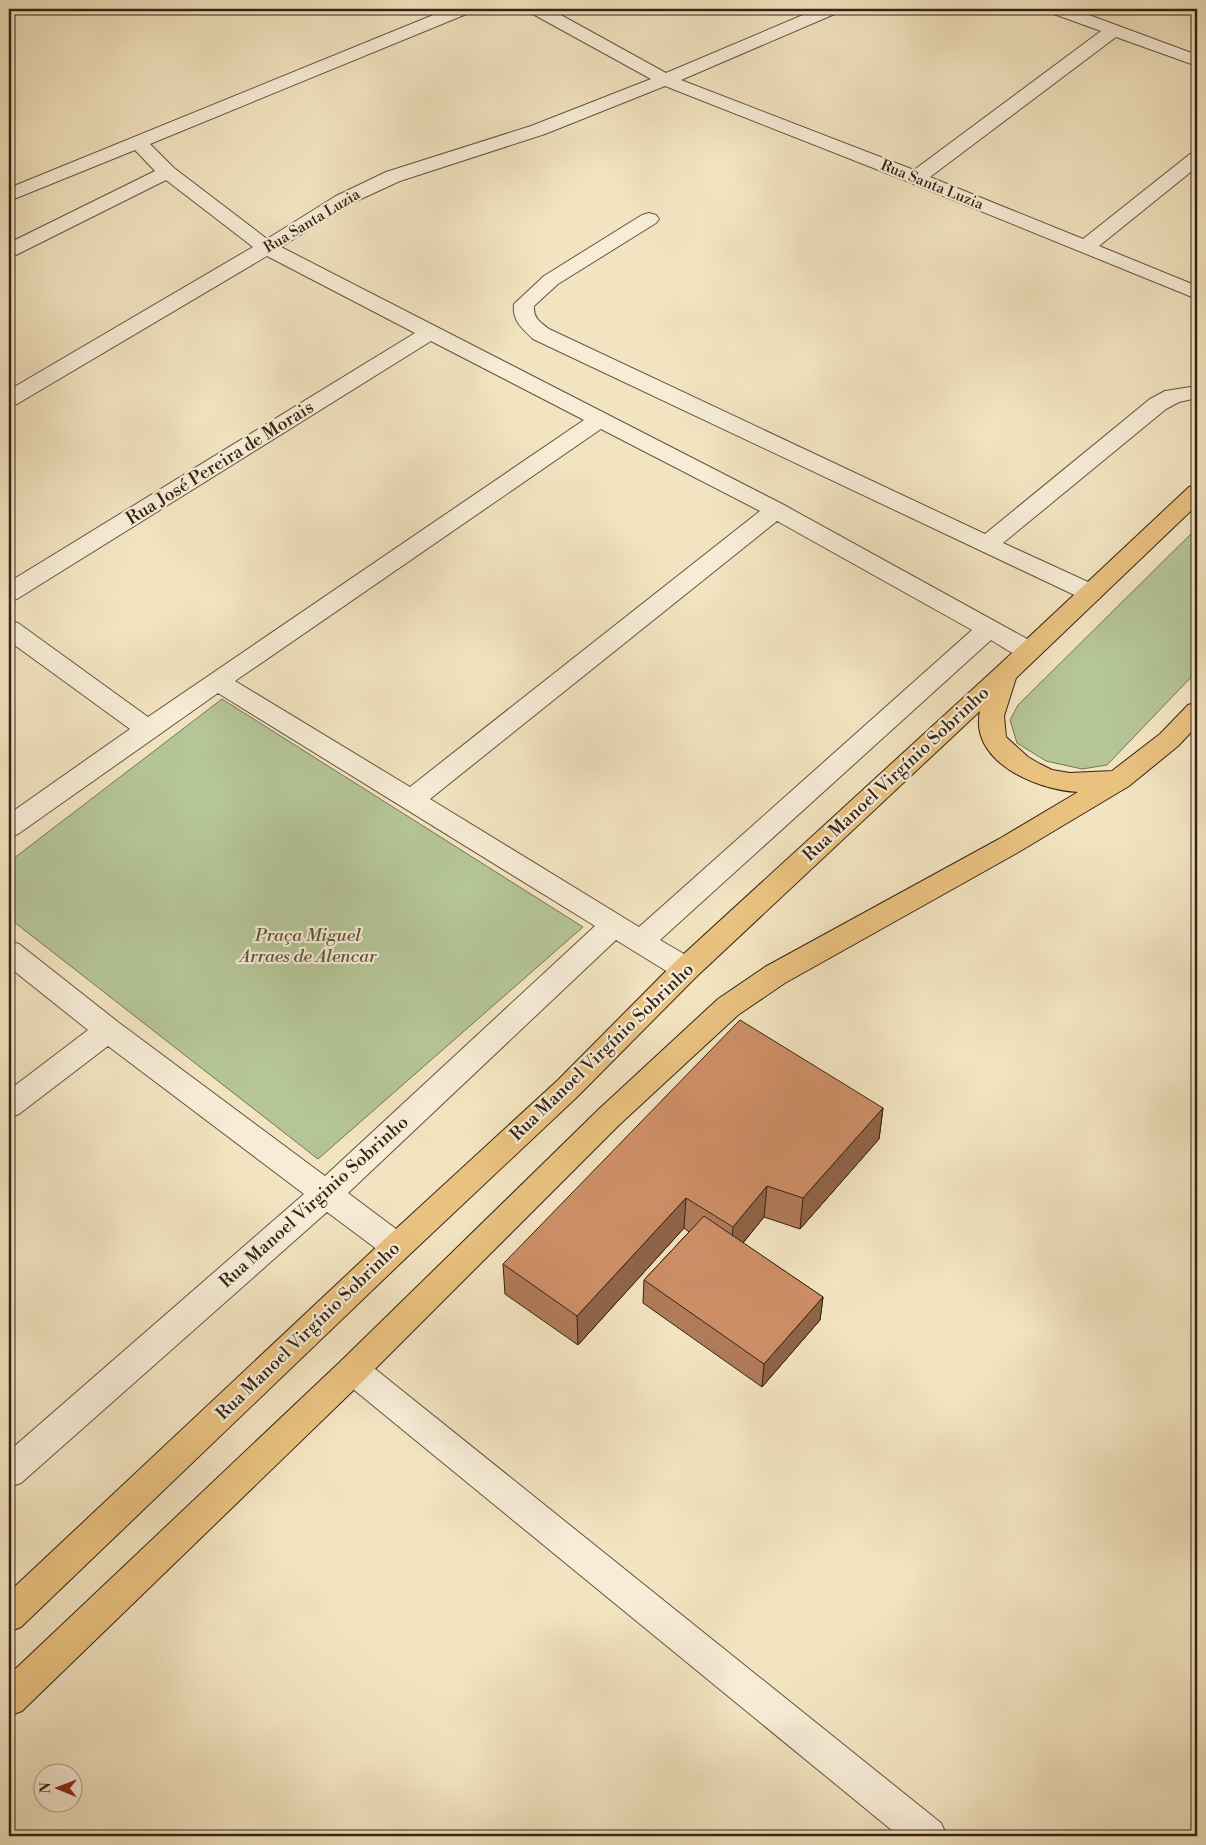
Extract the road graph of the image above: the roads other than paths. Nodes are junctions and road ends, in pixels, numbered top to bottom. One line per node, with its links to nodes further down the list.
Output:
1 (463, 9): 8 (street)
2 (536, 9): 7 (street, Rua Santa Luzia)
3 (831, 9): 7 (street, Rua Santa Luzia)
4 (1057, 9): 5 (street)
5 (1114, 30): 6 (street); 11 (street)
6 (1197, 61)
7 (666, 80): 11 (street, Rua Santa Luzia); 15 (street, Rua Santa Luzia)
8 (138, 143): 10 (street); 12 (street)
9 (1197, 158): 14 (street)
10 (168, 172): 15 (street); 16 (street)
11 (916, 178): 14 (street, Rua Santa Luzia)
12 (9, 195)
13 (649, 218): 24 (street)
14 (1085, 247): 17 (street, Rua Santa Luzia)
15 (267, 248): 18 (street); 20 (street, Rua Santa Luzia)
16 (9, 251)
17 (1197, 293)
18 (431, 332): 21 (street); 25 (street, Rua José Pereira de Morais)
19 (1197, 392): 24 (street)
20 (9, 399)
21 (600, 419): 23 (street); 31 (street)
22 (1197, 492): 26 (main road, Rua Manoel Virgínio Sobrinho)
23 (776, 510): 28 (street); 35 (street)
24 (987, 544): 26 (street)
25 (9, 593)
26 (1091, 593): 29 (main road, Rua Manoel Virgínio Sobrinho)
27 (9, 629): 33 (street)
28 (988, 629): 29 (street); 38 (street)
29 (1030, 650): 30 (main road, Rua Manoel Virgínio Sobrinho)
30 (1006, 673): 34 (main road); 40 (main road, Rua Manoel Virgínio Sobrinho)
31 (217, 681): 33 (street); 35 (street)
32 (1197, 711): 34 (main road)
33 (148, 729): 36 (street)
34 (1120, 779): 45 (main road)
35 (411, 800): 37 (street)
36 (9, 827)
37 (614, 925): 38 (street); 43 (street, Rua Manoel Virginio Sobrinho)
38 (641, 941): 40 (street)
39 (9, 952): 41 (street)
40 (686, 969): 44 (main road, Rua Manoel Virgínio Sobrinho)
41 (108, 1030): 42 (street); 43 (street)
42 (9, 1106)
43 (327, 1193): 44 (street); 46 (street, Rua Manoel Virginio Sobrinho)
44 (397, 1246): 47 (main road, Rua Manoel Virgínio Sobrinho)
45 (353, 1370): 48 (main road); 49 (street)
46 (9, 1472)
47 (9, 1615)
48 (9, 1699)
49 (928, 1836)

